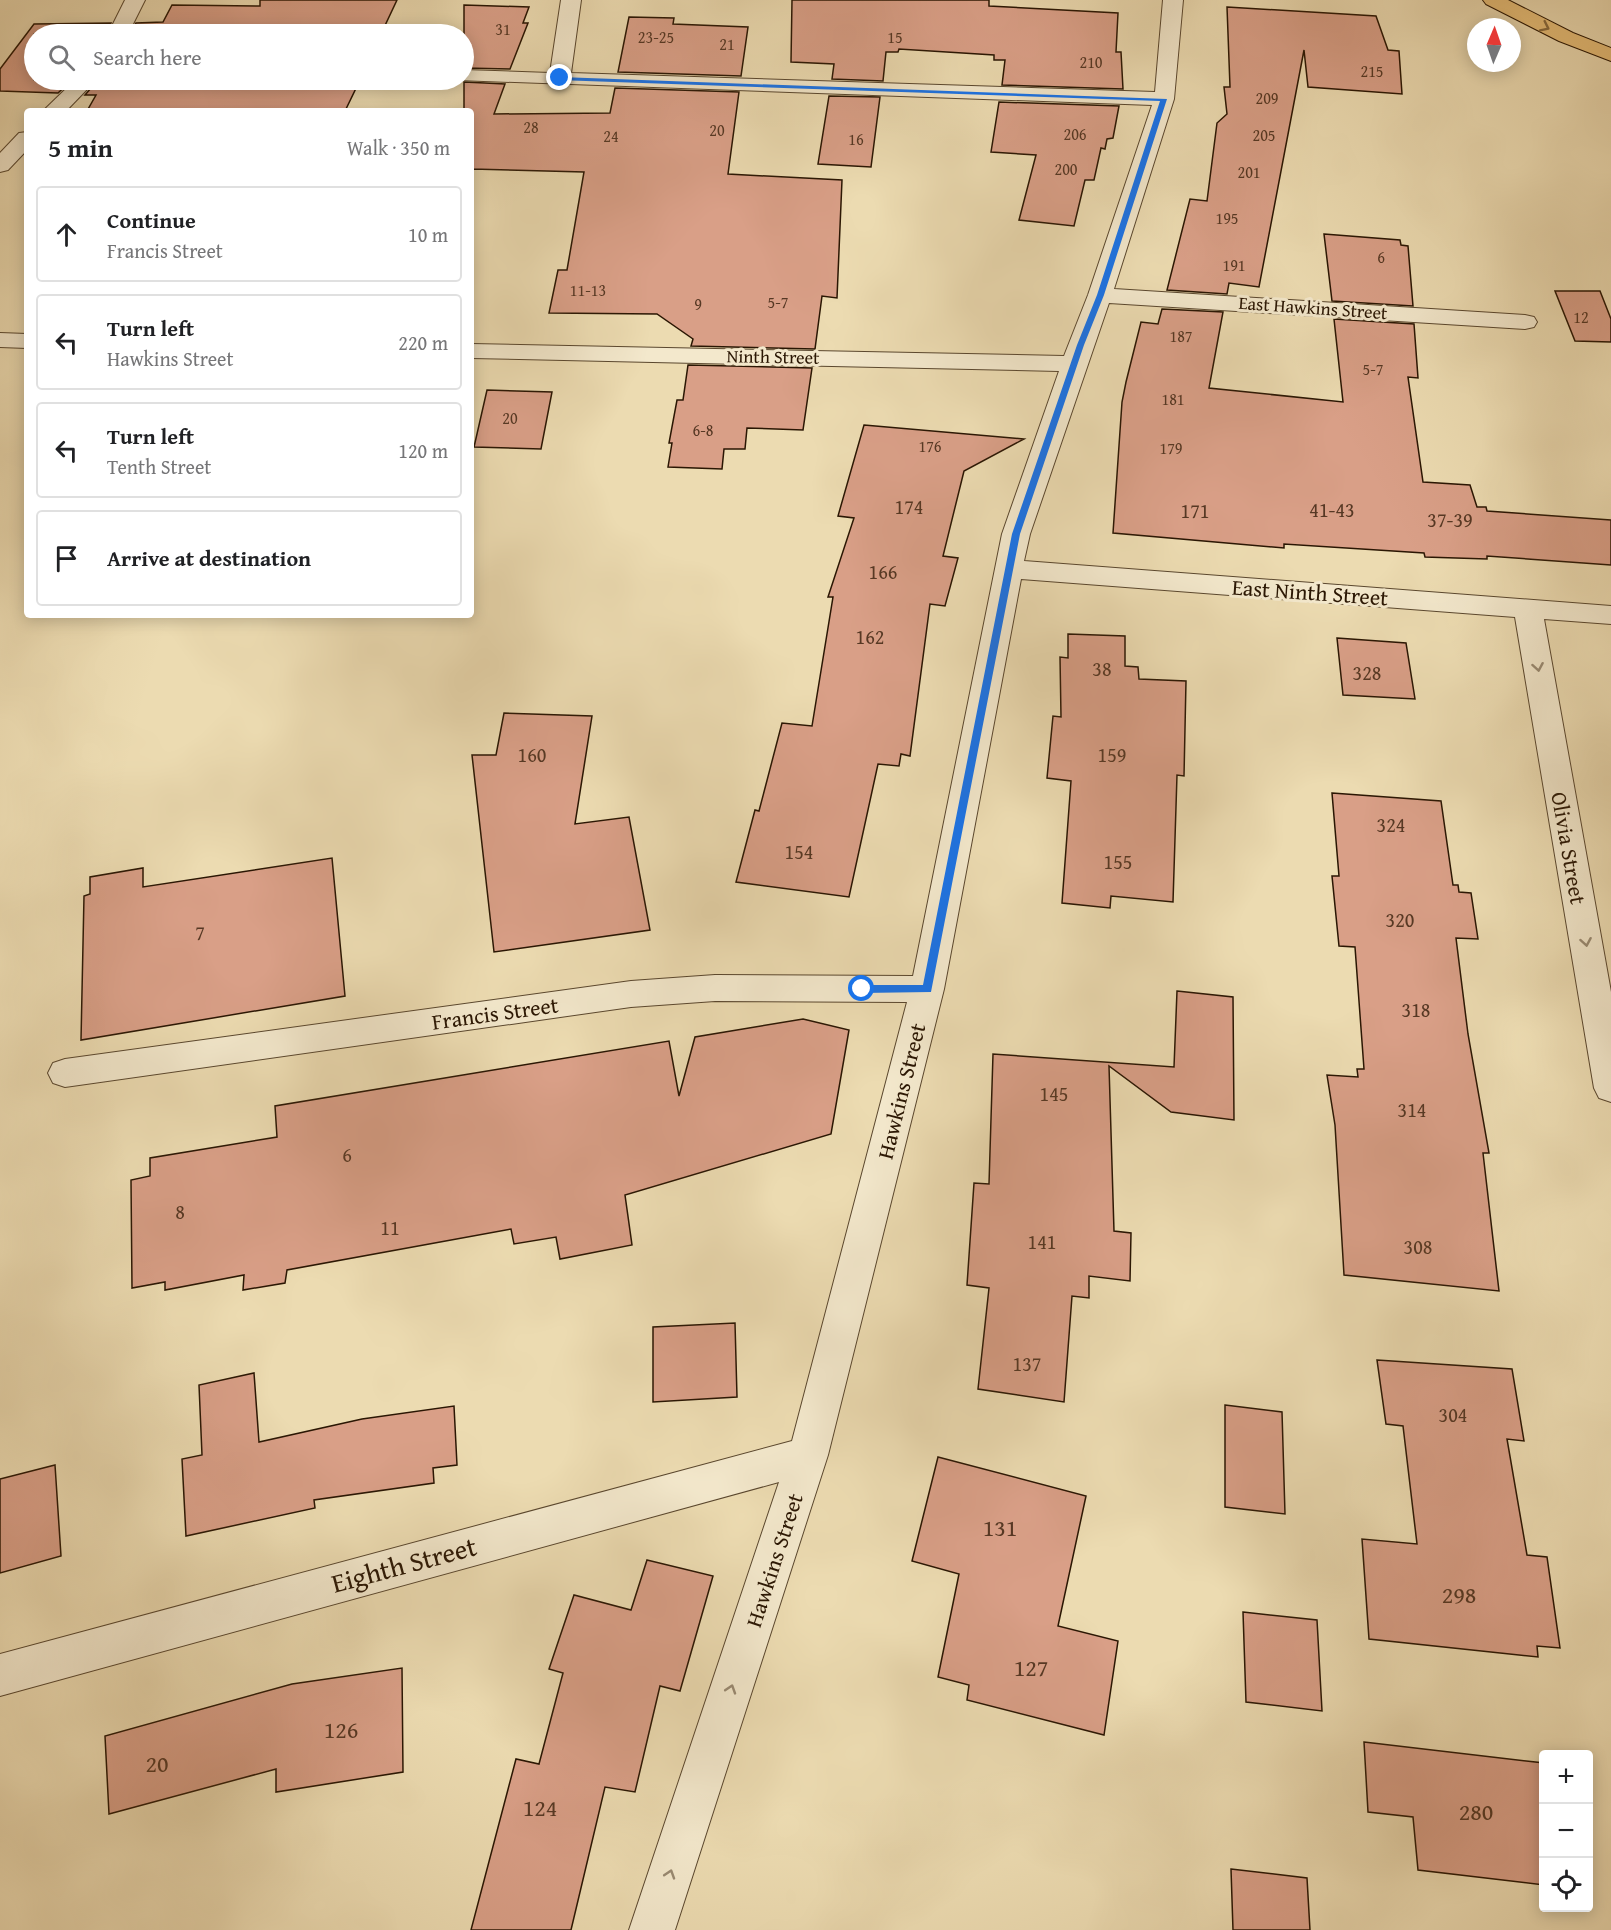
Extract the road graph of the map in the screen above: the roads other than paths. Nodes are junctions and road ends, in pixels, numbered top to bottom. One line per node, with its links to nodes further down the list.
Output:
1 (135, 0): 5 (street)
2 (571, 0): 8 (street)
3 (1173, 0): 10 (street, Hawkins Street)
4 (1493, 0): 6 (highway, one-way to 6)
5 (123, 24)
6 (1611, 55)
7 (474, 76): 8 (street)
8 (560, 78): 10 (street)
9 (76, 90): 11 (street)
10 (1164, 99): 14 (street, Hawkins Street)
11 (57, 108)
12 (24, 141): 13 (street)
13 (0, 165)
14 (1100, 295): 15 (street, East Hawkins Street); 19 (street, Hawkins Street)
15 (1525, 322)
16 (0, 340): 17 (street)
17 (24, 341)
18 (474, 351): 19 (street, Ninth Street)
19 (1075, 364): 20 (street, Hawkins Street)
20 (1009, 569): 21 (street, East Ninth Street); 23 (street, Hawkins Street)
21 (1528, 609): 22 (street, East Ninth Street); 25 (street, Olivia Street, one-way to 25)
22 (1611, 615)
23 (927, 989): 24 (street, Francis Street); 26 (street, Hawkins Street)
24 (65, 1072)
25 (1611, 1088)
26 (808, 1455): 27 (street, Eighth Street); 28 (street, Hawkins Street, one-way to 26)
27 (0, 1675)
28 (652, 1930)

